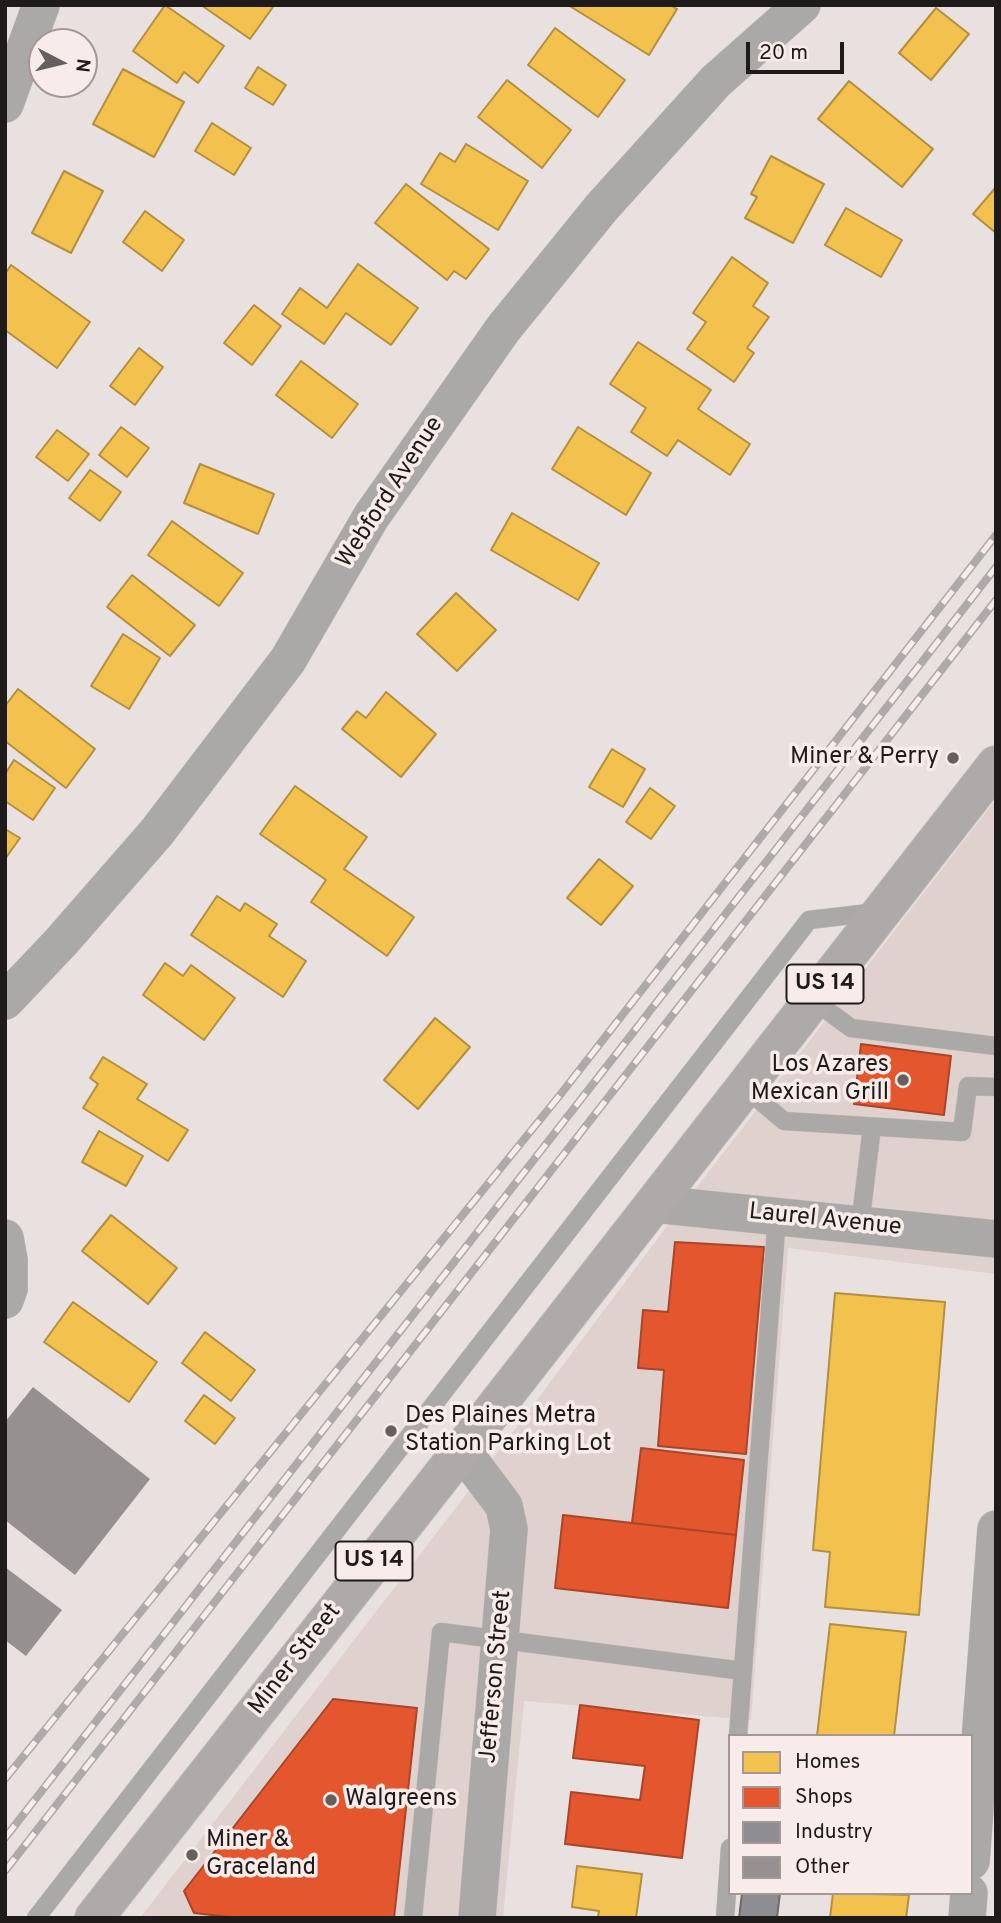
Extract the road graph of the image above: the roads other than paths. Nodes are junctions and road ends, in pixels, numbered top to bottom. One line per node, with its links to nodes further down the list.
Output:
1 (41, 5): 3 (street)
2 (802, 5): 7 (street, Webford Avenue)
3 (5, 104)
4 (996, 765): 5 (main road, US 14)
5 (881, 912): 6 (main road, US 14); 27 (lane)
6 (813, 1000): 8 (lane); 10 (main road, US 14)
7 (5, 1001)
8 (996, 1046)
9 (996, 1087): 11 (lane)
10 (745, 1088): 11 (lane); 12 (main road, US 14)
11 (872, 1127): 14 (lane)
12 (654, 1204): 13 (street, Laurel Avenue); 18 (main road, Miner Street / US 14)
13 (776, 1216): 14 (street, Laurel Avenue); 21 (lane)
14 (860, 1225): 16 (street, Laurel Avenue)
15 (5, 1238): 17 (street)
16 (996, 1239)
17 (5, 1300)
18 (462, 1450): 20 (street, Jefferson Street); 26 (main road, Miner Street / US 14)
19 (996, 1529): 23 (street)
20 (500, 1639): 21 (lane); 28 (lane); 29 (street, Jefferson Street)
21 (743, 1671): 22 (lane)
22 (738, 1734)
23 (973, 1834)
24 (728, 1871): 30 (lane)
25 (969, 1895): 31 (street)
26 (102, 1915)
27 (36, 1918)
28 (412, 1918)
29 (477, 1918)
30 (724, 1918)
31 (967, 1918)

